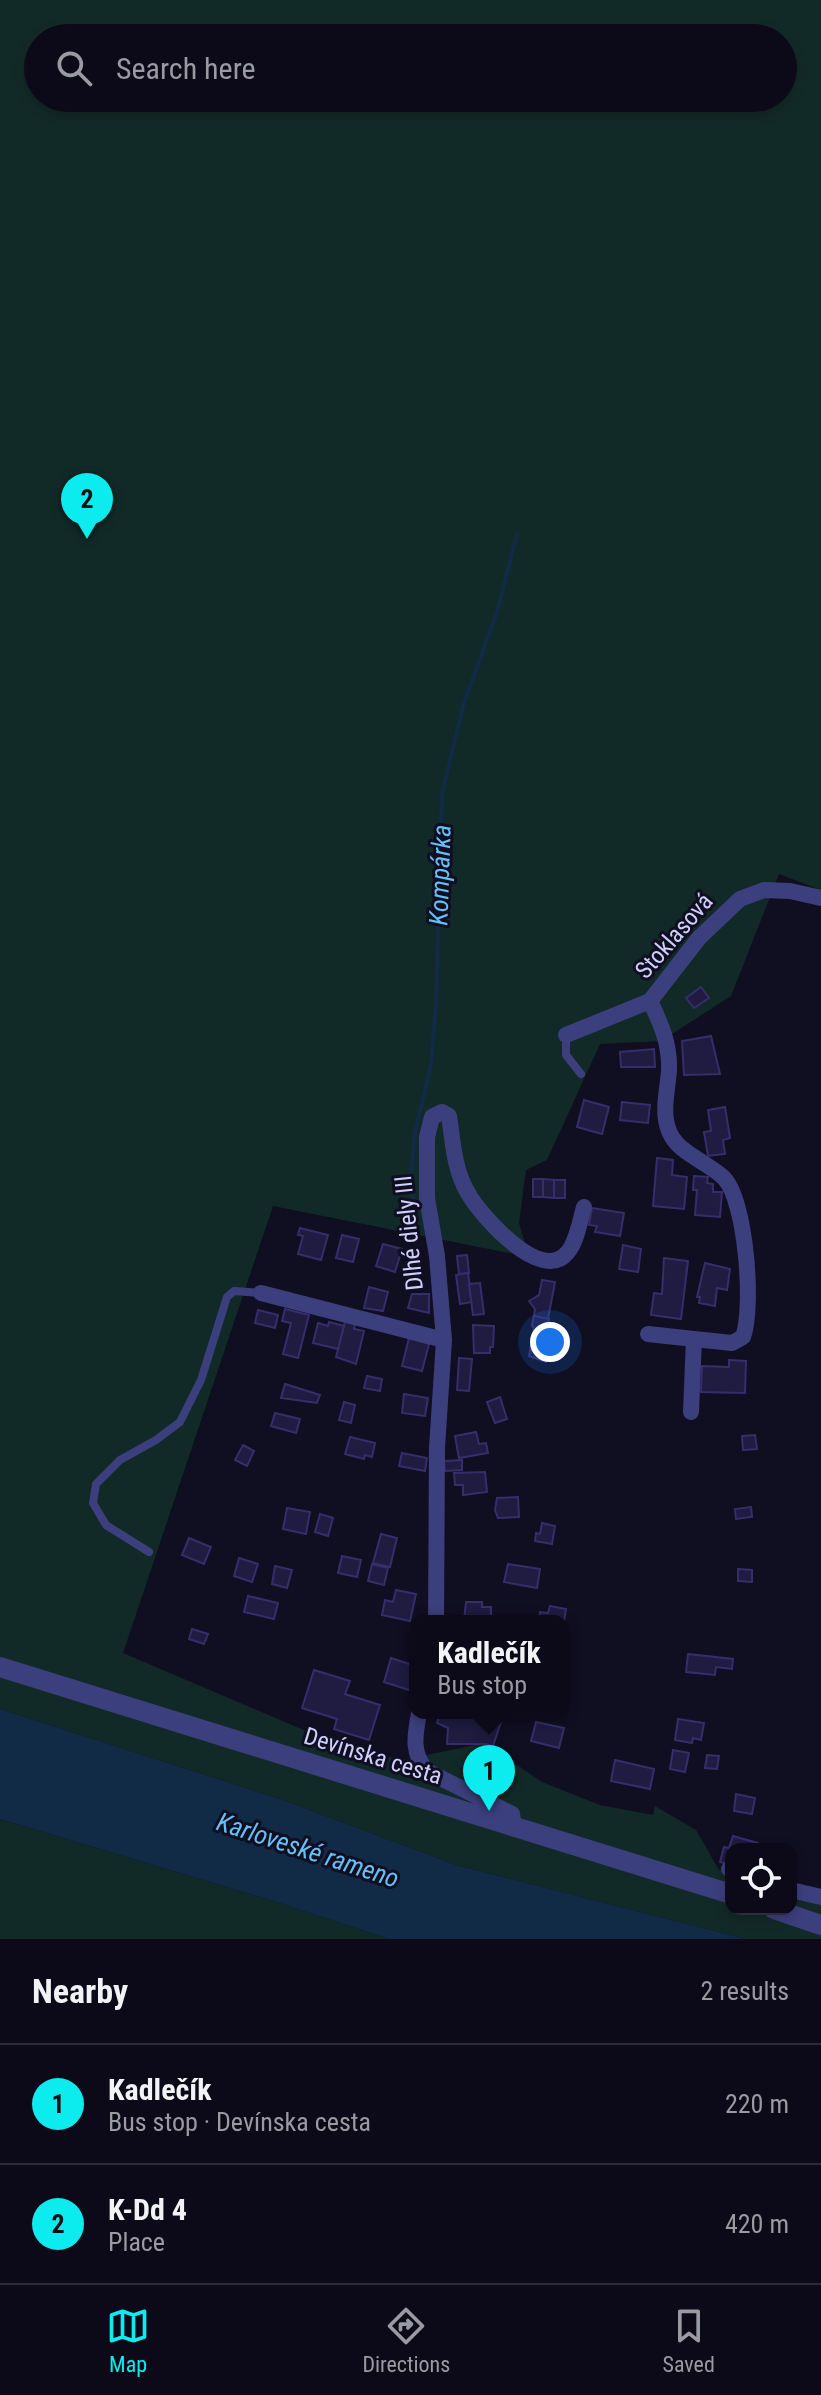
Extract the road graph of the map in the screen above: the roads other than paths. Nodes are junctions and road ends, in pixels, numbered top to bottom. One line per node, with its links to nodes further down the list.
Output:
1 (821, 898): 2 (street, Stoklasová)
2 (650, 1001): 3 (street, Stoklasová); 8 (street)
3 (566, 1035): 4 (lane)
4 (581, 1074)
5 (584, 1207): 9 (street, Dlhé diely III)
6 (261, 1293): 9 (street); 11 (lane)
7 (648, 1334): 8 (street)
8 (694, 1339): 10 (street)
9 (444, 1340): 12 (street, Dlhé diely III)
10 (691, 1412)
11 (149, 1552)
12 (436, 1615)
13 (0, 1667): 15 (street, Devínska cesta)
14 (418, 1719): 15 (street)
15 (514, 1827): 17 (street, Devínska cesta)
16 (797, 1891): 18 (street)
17 (725, 1892)
18 (821, 1897)
19 (792, 1915): 20 (street)
20 (821, 1925)

